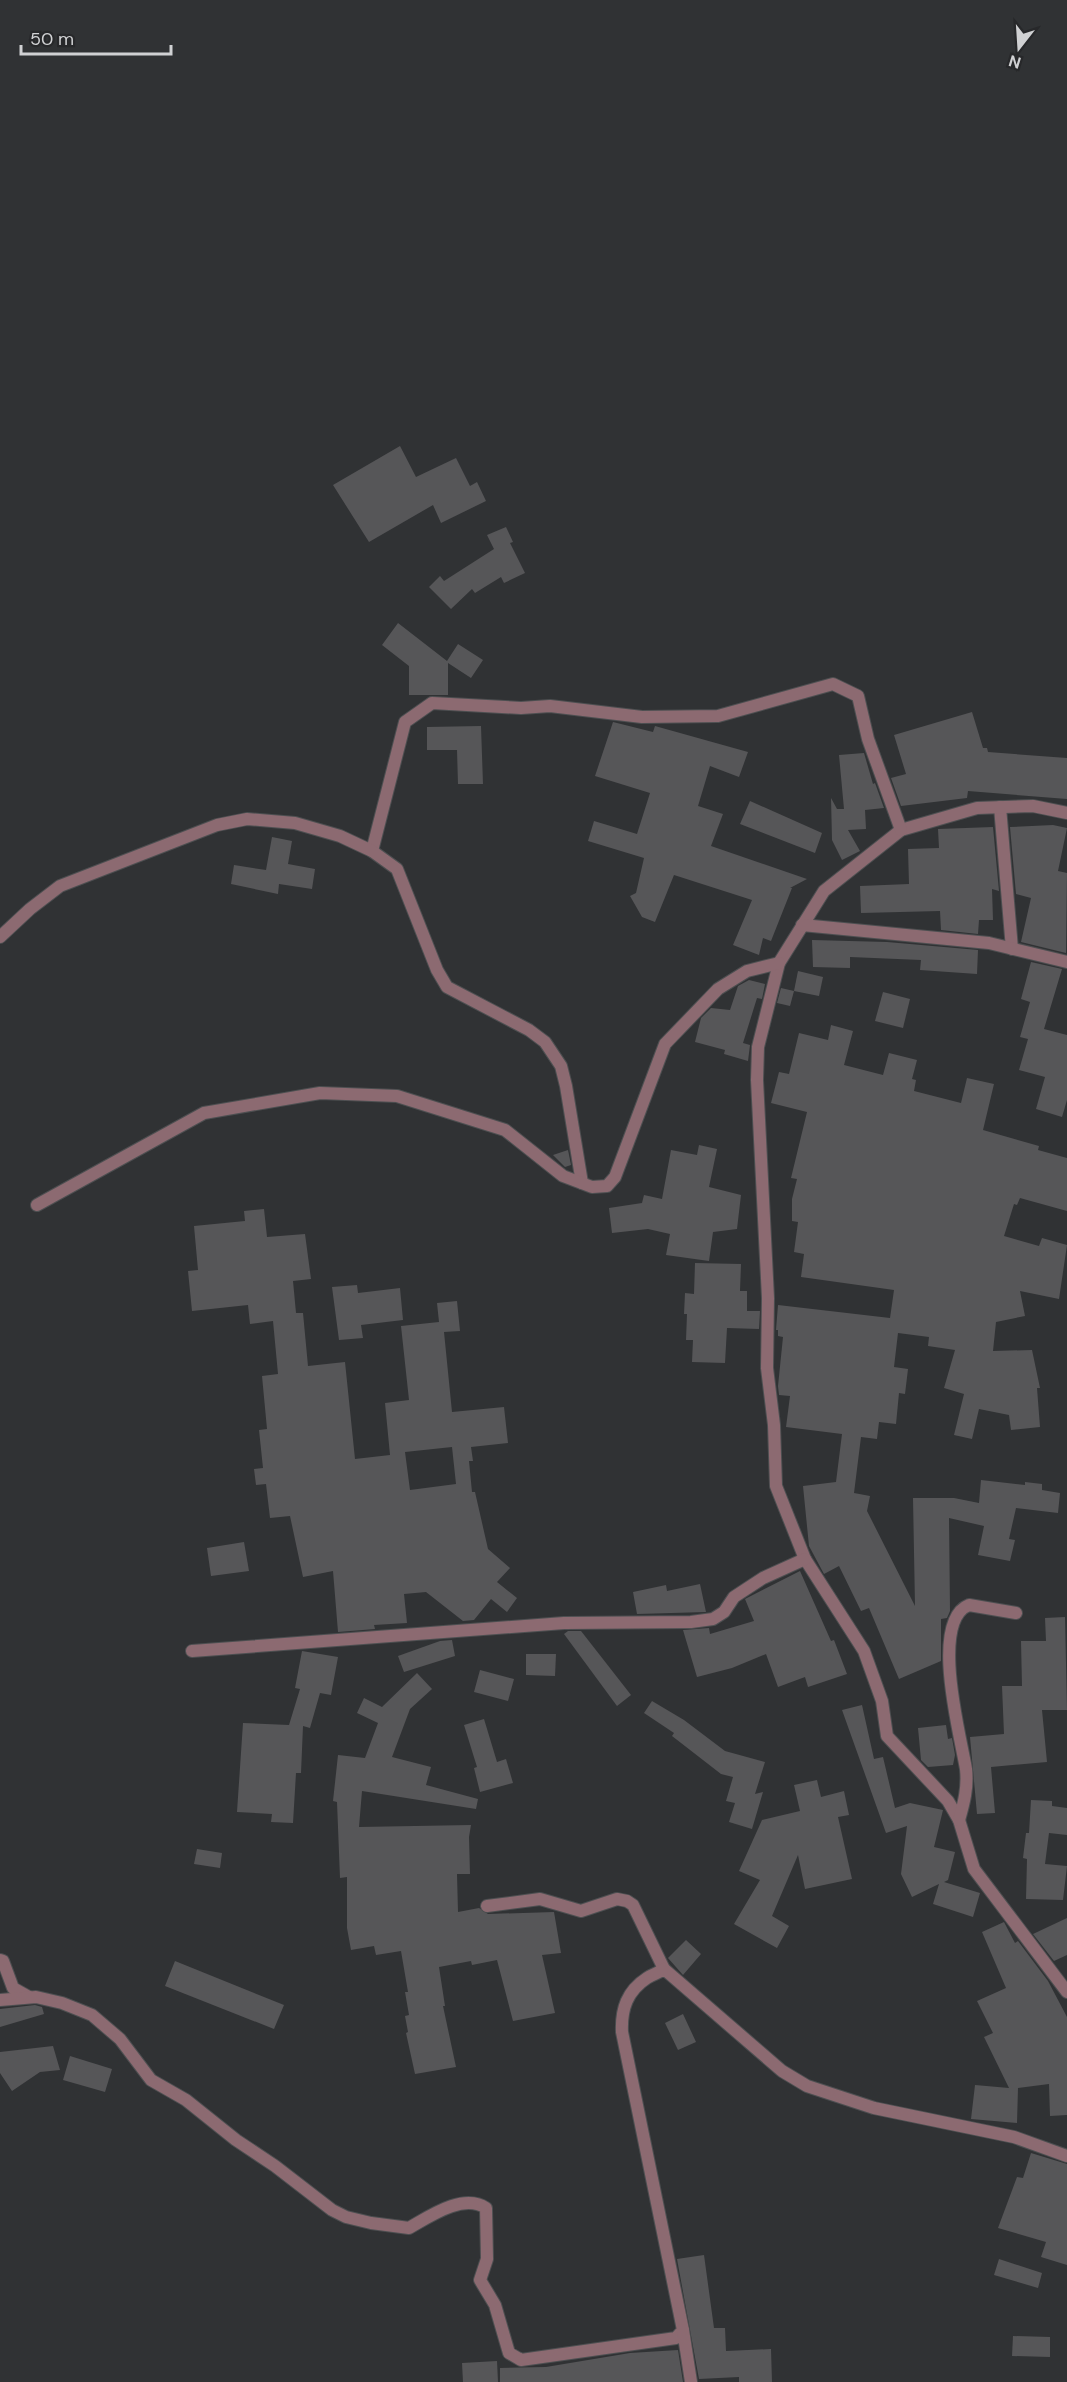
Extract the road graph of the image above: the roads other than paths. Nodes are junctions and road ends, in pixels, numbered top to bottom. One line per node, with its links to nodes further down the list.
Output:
1 (1000, 807): 2 (street); 3 (street); 7 (street)
2 (1067, 813)
3 (902, 830): 4 (street); 5 (street)
4 (372, 851): 6 (street); 10 (street)
5 (802, 925): 7 (street); 9 (street)
6 (0, 938)
7 (1012, 949): 8 (street)
8 (1067, 962)
9 (779, 963): 10 (street); 12 (street)
10 (582, 1183): 11 (street)
11 (37, 1205)
12 (805, 1559): 14 (street); 15 (street)
13 (1016, 1613): 15 (street)
14 (192, 1651)
15 (959, 1820): 19 (street)
16 (487, 1906): 18 (street)
17 (0, 1960): 20 (street)
18 (664, 1969): 22 (street); 23 (street)
19 (1067, 1992)
20 (30, 1998): 21 (street); 23 (street)
21 (0, 2000)
22 (1067, 2156)
23 (683, 2330): 24 (street)
24 (691, 2382)

